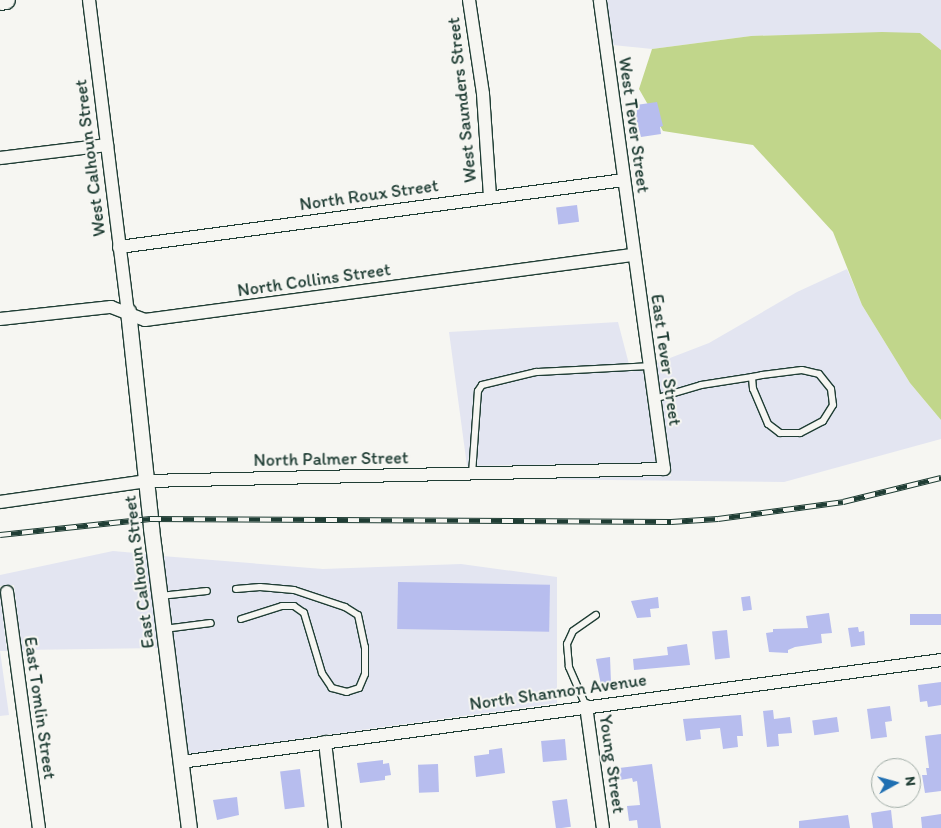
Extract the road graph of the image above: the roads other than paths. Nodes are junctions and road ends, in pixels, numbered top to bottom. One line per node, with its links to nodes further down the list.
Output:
1 (6, 0): 5 (main road)
2 (89, 0): 6 (street, West Calhoun Street)
3 (469, 0): 9 (street, West Saunders Street)
4 (600, 0): 8 (street, West Tever Street)
5 (0, 1)
6 (107, 145): 7 (street); 10 (street, West Calhoun Street)
7 (0, 158)
8 (624, 180): 9 (street, North Roux Street); 11 (street, West Tever Street)
9 (490, 196): 10 (street, North Roux Street)
10 (119, 247): 12 (street, West Calhoun Street)
11 (634, 255): 12 (street, North Collins Street); 14 (street, East Tever Street)
12 (128, 311): 13 (street, North Collins Street); 19 (street, East Calhoun Street)
13 (0, 319)
14 (650, 366): 16 (street, East Tever Street); 18 (lane)
15 (752, 377): 15 (lane); 16 (lane)
16 (654, 399): 17 (street, East Tever Street)
17 (664, 470): 18 (street, North Palmer Street)
18 (472, 474): 19 (street, North Palmer Street)
19 (147, 481): 20 (street, North Palmer Street); 24 (street, East Calhoun Street)
20 (0, 498)
21 (236, 588): 26 (lane)
22 (207, 591): 24 (lane)
23 (7, 592): 33 (street, East Tomlin Street)
24 (160, 596): 28 (street, East Calhoun Street)
25 (596, 615): 30 (lane)
26 (241, 618)
27 (211, 623): 28 (lane)
28 (164, 630): 32 (street, East Calhoun Street)
29 (941, 660): 30 (street, North Shannon Avenue)
30 (586, 706): 31 (street, North Shannon Avenue); 36 (street, Young Street)
31 (325, 742): 32 (street, North Shannon Avenue); 35 (street)
32 (181, 762): 34 (street, East Calhoun Street)
33 (39, 828)
34 (189, 828)
35 (335, 828)
36 (603, 828)

